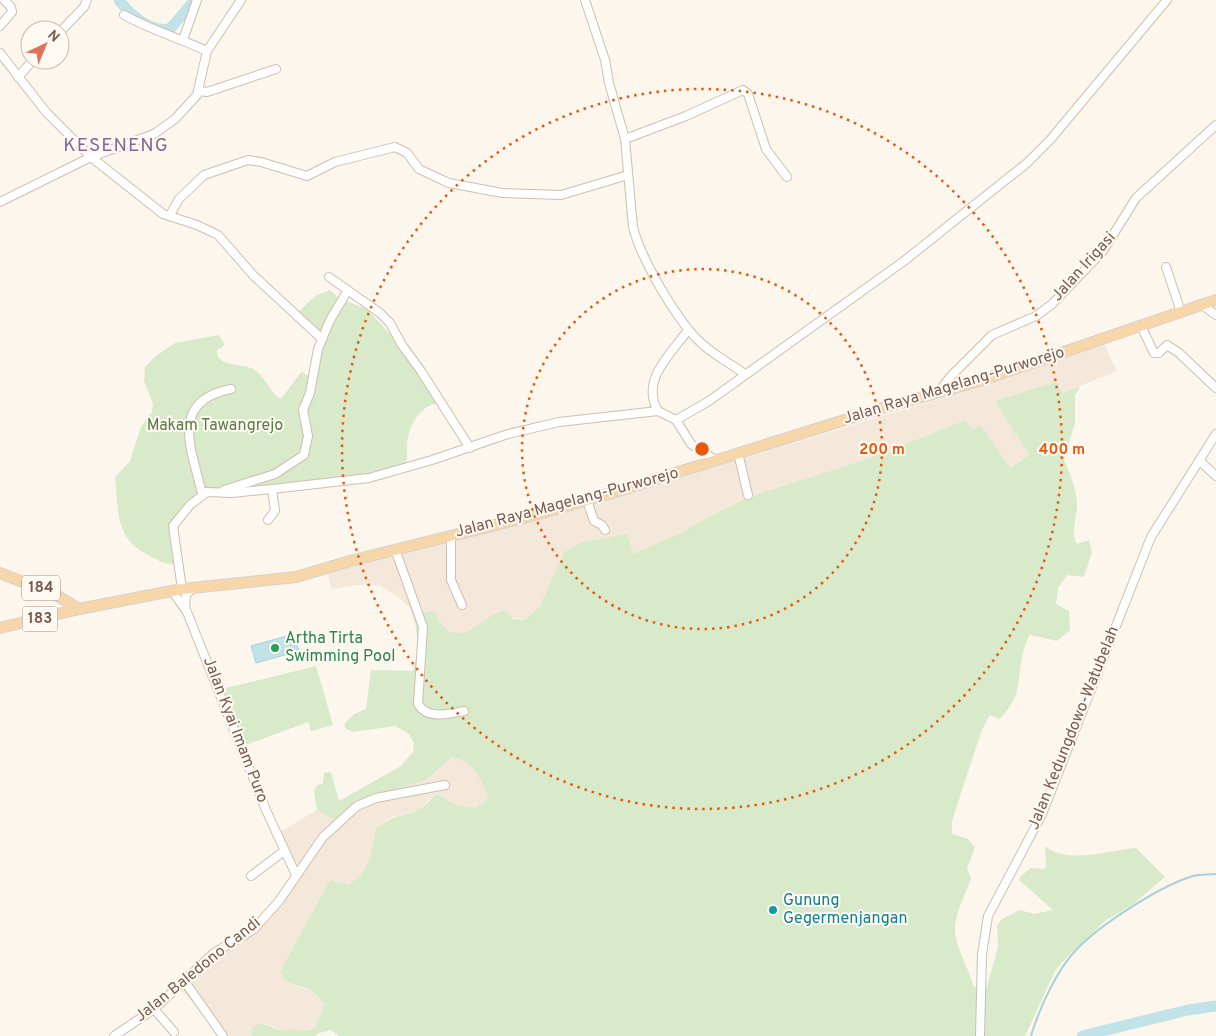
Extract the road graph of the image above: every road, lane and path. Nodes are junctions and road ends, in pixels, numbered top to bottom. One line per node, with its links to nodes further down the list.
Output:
1 (4, 0): 9 (street)
2 (87, 0): 8 (street)
3 (197, 0): 10 (street)
4 (241, 0): 11 (street)
5 (585, 0): 18 (street)
6 (1167, 0): 34 (street)
7 (124, 15): 10 (street)
8 (70, 22)
9 (0, 26)
10 (183, 40): 11 (street)
11 (207, 51): 16 (street)
12 (0, 53): 15 (street)
13 (276, 69): 16 (street)
14 (25, 70): 15 (street)
15 (18, 77): 19 (street)
16 (198, 91): 19 (street)
17 (1216, 125): 37 (street, Jalan Irigasi)
18 (625, 139): 20 (street); 21 (street)
19 (91, 158): 22 (street); 23 (street)
20 (628, 175): 23 (street); 32 (street)
21 (787, 177)
22 (0, 202)
23 (170, 215): 33 (street)
24 (1166, 267): 29 (street)
25 (329, 277): 26 (street)
26 (348, 290): 33 (street); 41 (street)
27 (1216, 300): 28 (main road, Jalan Raya Magelang-Purworejo)
28 (1202, 305): 29 (main road, Jalan Raya Magelang-Purworejo); 30 (street)
29 (1181, 312): 31 (main road, Jalan Raya Magelang-Purworejo)
30 (1216, 315)
31 (1141, 326): 35 (street); 37 (main road, Jalan Raya Magelang-Purworejo)
32 (688, 330): 34 (street); 38 (street)
33 (322, 339): 47 (street)
34 (745, 374): 39 (street)
35 (1216, 388)
36 (231, 389): 48 (street)
37 (939, 392): 42 (main road, Jalan Raya Magelang-Purworejo)
38 (658, 411): 39 (street); 41 (street)
39 (676, 420): 43 (street)
40 (1216, 434): 44 (street, Jalan Kedungdowo-Watubelah)
41 (470, 448): 46 (street)
42 (738, 453): 43 (main road, Jalan Raya Magelang-Purworejo); 49 (street)
43 (718, 461): 50 (main road, Jalan Raya Magelang-Purworejo)
44 (1200, 461): 45 (street); 72 (street, Jalan Kedungdowo-Watubelah)
45 (1216, 476)
46 (272, 489): 47 (street); 51 (street)
47 (220, 491): 48 (street)
48 (202, 494): 57 (street)
49 (748, 495)
50 (586, 500): 52 (street); 53 (main road, Jalan Raya Magelang-Purworejo)
51 (268, 520)
52 (605, 530)
53 (451, 535): 54 (main road, Jalan Raya Magelang-Purworejo); 58 (street)
54 (395, 549): 56 (main road, Jalan Raya Magelang-Purworejo); 62 (street)
55 (0, 573): 59 (main road, 184)
56 (194, 587): 57 (main road, Jalan Raya Magelang-Purworejo); 60 (street)
57 (178, 591): 59 (main road, Jalan Raya Magelang-Purworejo); 60 (street, Jalan Kyai Imam Puro)
58 (462, 606)
59 (79, 610): 61 (main road, 183)
60 (187, 612): 64 (street, Jalan Kyai Imam Puro)
61 (0, 628)
62 (464, 711)
63 (445, 785): 65 (street, Jalan Baledono Candi)
64 (283, 852): 65 (street, Jalan Kyai Imam Puro); 66 (street)
65 (296, 875): 67 (street, Jalan Baledono Candi)
66 (252, 876)
67 (185, 982): 68 (street, Jalan Baledono Candi); 71 (street)
68 (154, 1009): 69 (street); 70 (street, Jalan Baledono Candi)
69 (174, 1032)
70 (114, 1036)
71 (223, 1036)
72 (980, 1036)

